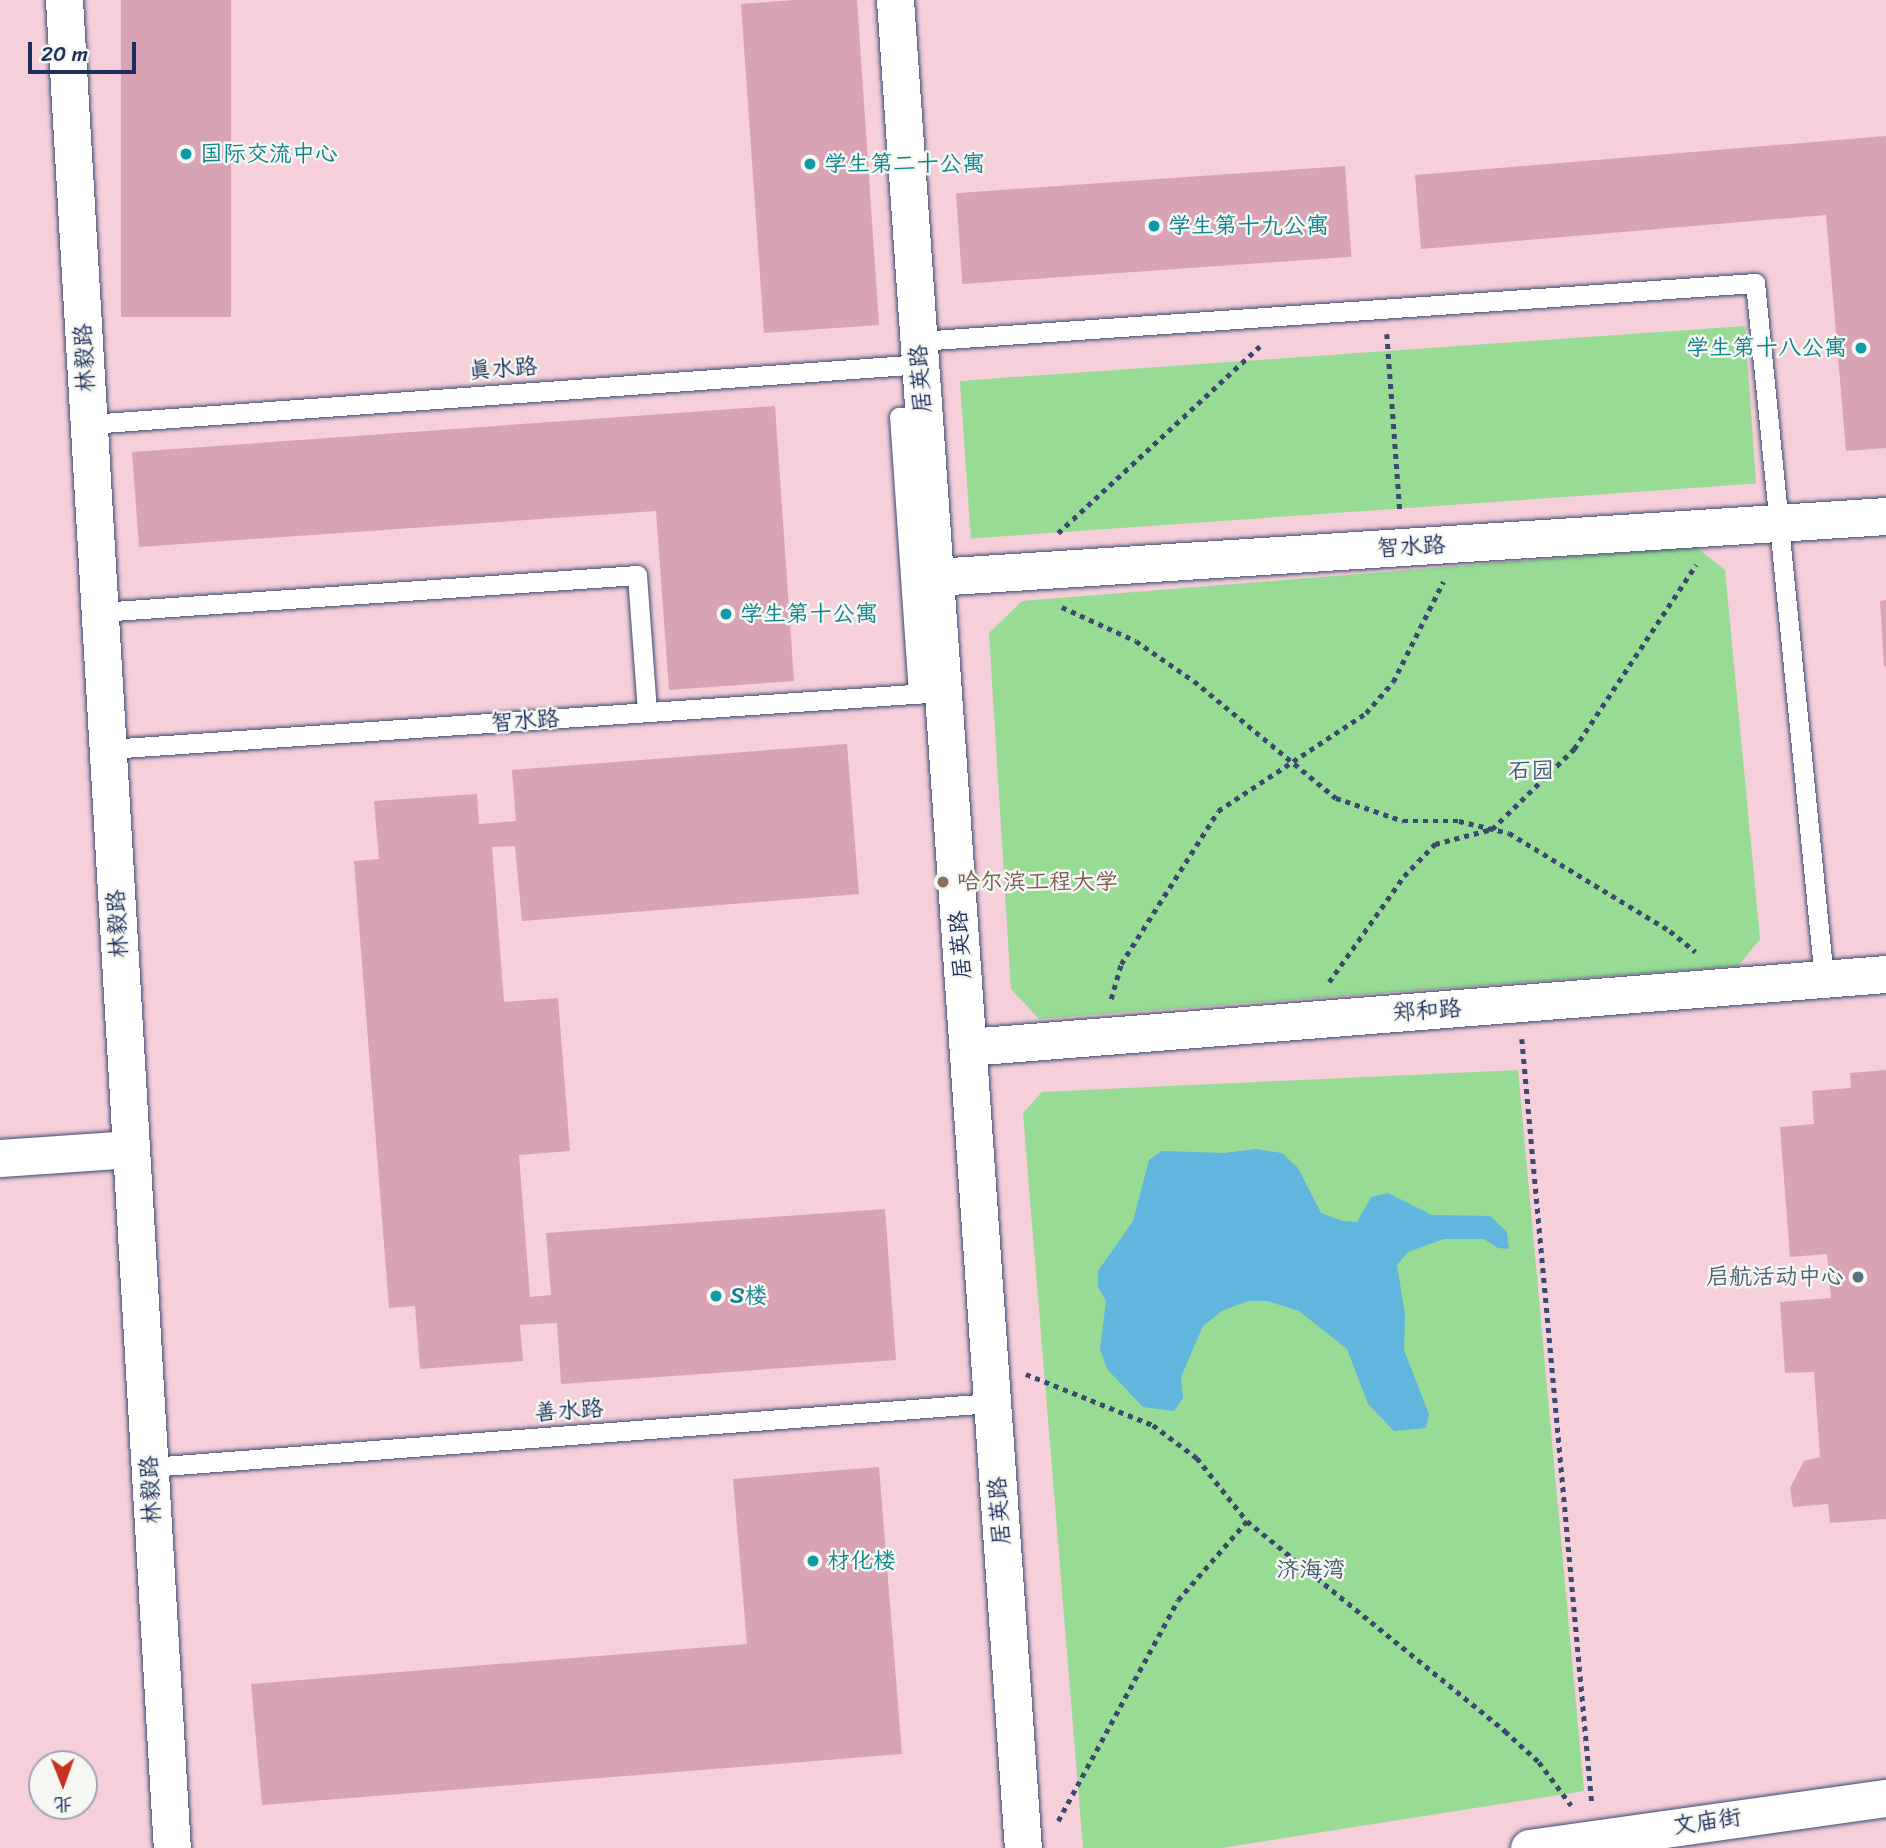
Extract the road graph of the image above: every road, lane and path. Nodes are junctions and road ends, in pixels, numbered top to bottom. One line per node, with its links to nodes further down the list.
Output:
1 (64, 0): 7 (street, 林毅路)
2 (895, 0): 5 (street, 居英路)
3 (1384, 309): 4 (lane, 真水路); 9 (lane, 真水路); 12 (path)
4 (1293, 315): 5 (lane, 真水路); 13 (path)
5 (920, 353): 6 (street, 居英路); 7 (lane, 真水路)
6 (924, 416): 14 (street, 居英路); 17 (lane)
7 (89, 424): 16 (street, 林毅路)
8 (1886, 516): 9 (street, 智水路)
9 (1777, 523): 10 (street, 智水路); 23 (lane)
10 (1722, 526): 11 (street, 智水路); 21 (path)
11 (1462, 543): 12 (street, 智水路); 20 (path)
12 (1403, 547): 13 (street, 智水路)
13 (1016, 572): 14 (street, 智水路)
14 (935, 577): 17 (street, 居英路)
15 (1050, 601): 20 (path)
16 (99, 612): 18 (lane); 19 (street, 林毅路)
17 (930, 693): 18 (lane, 智水路); 28 (street, 居英路)
18 (648, 712): 19 (lane, 智水路)
19 (108, 749): 29 (street, 林毅路)
20 (1291, 762): 21 (path); 27 (path)
21 (1492, 829): 24 (path); 26 (path)
22 (1886, 974): 23 (street, 郑和路)
23 (1824, 979): 24 (street, 郑和路)
24 (1720, 988): 25 (street, 郑和路)
25 (1519, 1004): 26 (street, 郑和路); 37 (path)
26 (1302, 1021): 27 (street, 郑和路)
27 (1111, 1035): 28 (street, 郑和路)
28 (968, 1047): 31 (street, 居英路)
29 (131, 1149): 30 (street); 33 (street, 林毅路)
30 (13, 1157)
31 (990, 1362): 32 (street, 居英路); 34 (path)
32 (992, 1403): 33 (lane, 善水路); 39 (street, 居英路)
33 (150, 1467): 38 (street, 林毅路)
34 (1247, 1521): 36 (path); 37 (path)
35 (1886, 1797): 37 (street, 文庙街)
36 (1056, 1824)
37 (1595, 1837): 40 (street, 文庙街)
38 (172, 1848)
39 (1023, 1848)
40 (1529, 1848)

